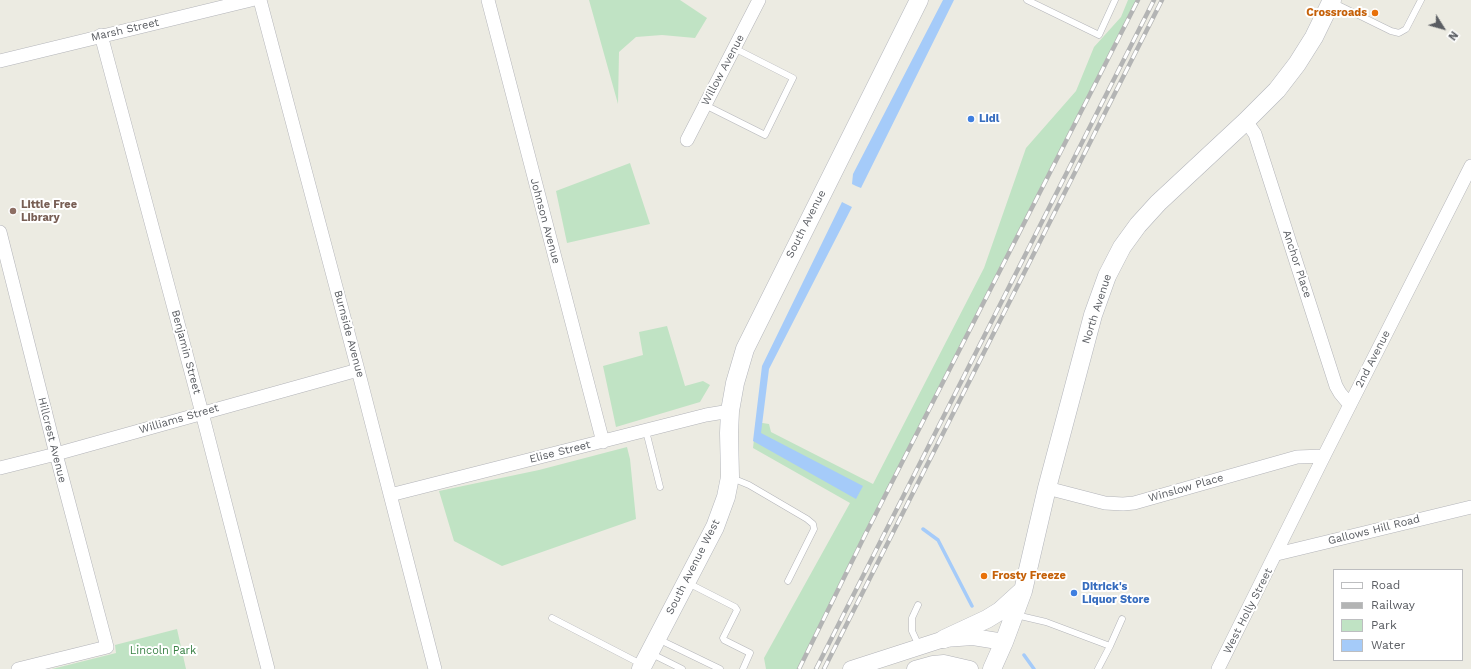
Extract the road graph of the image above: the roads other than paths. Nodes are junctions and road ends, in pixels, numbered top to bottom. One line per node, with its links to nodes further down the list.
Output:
1 (251, 0): 10 (street, Marsh Street)
2 (260, 0): 18 (street, Burnside Avenue)
3 (488, 0): 23 (street, Johnson Avenue)
4 (759, 0): 11 (street, Willow Avenue)
5 (919, 0): 20 (main road, South Avenue)
6 (1027, 0): 7 (lane)
7 (1116, 0)
8 (1421, 0): 9 (lane)
9 (1331, 1): 14 (main road, North Avenue)
10 (101, 36): 12 (street, Marsh Street); 21 (street, Benjamin Street)
11 (734, 48): 13 (street, Willow Avenue); 13 (lane)
12 (0, 61)
13 (705, 105): 15 (street, Willow Avenue)
14 (1246, 122): 19 (street, Anchor Place); 29 (main road, North Avenue)
15 (687, 140)
16 (1471, 166): 19 (street, 2nd Avenue)
17 (0, 232): 24 (street, Hillcrest Avenue)
18 (358, 370): 21 (street, Williams Street); 30 (street, Burnside Avenue)
19 (1350, 405): 25 (street, 2nd Avenue)
20 (730, 411): 22 (street, Elise Street); 27 (main road, South Avenue)
21 (202, 413): 24 (street, Williams Street); 46 (street, Benjamin Street)
22 (646, 430): 23 (street, Elise Street); 28 (lane)
23 (603, 442): 30 (street, Elise Street)
24 (56, 454): 26 (street, Williams Street); 45 (street, Hillcrest Avenue)
25 (1324, 456): 29 (street, Winslow Place); 32 (street, 2nd Avenue)
26 (0, 468)
27 (730, 469): 33 (lane); 34 (main road, South Avenue West)
28 (660, 488)
29 (1047, 488): 35 (main road, North Avenue)
30 (390, 495): 47 (street, Burnside Avenue)
31 (1471, 507): 32 (street, Gallows Hill Road)
32 (1277, 554): 56 (street, West Holly Street)
33 (788, 581)
34 (686, 582): 44 (main road, South Avenue West); 50 (lane)
35 (1023, 590): 37 (main road, North Avenue); 40 (main road)
36 (918, 605): 43 (lane)
37 (1015, 615): 41 (main road, North Avenue); 42 (lane)
38 (552, 618): 44 (lane)
39 (1122, 619): 42 (lane)
40 (944, 639): 41 (street); 43 (street)
41 (1004, 642): 54 (main road, North Avenue)
42 (1110, 646): 55 (lane)
43 (919, 647): 51 (street)
44 (647, 656): 48 (lane); 49 (lane)
45 (18, 669)
46 (268, 669)
47 (436, 669)
48 (682, 669)
49 (720, 669)
50 (743, 669)
51 (851, 669)
52 (915, 669): 53 (street)
53 (970, 669)
54 (992, 669)
55 (1098, 669)
56 (1218, 669)

